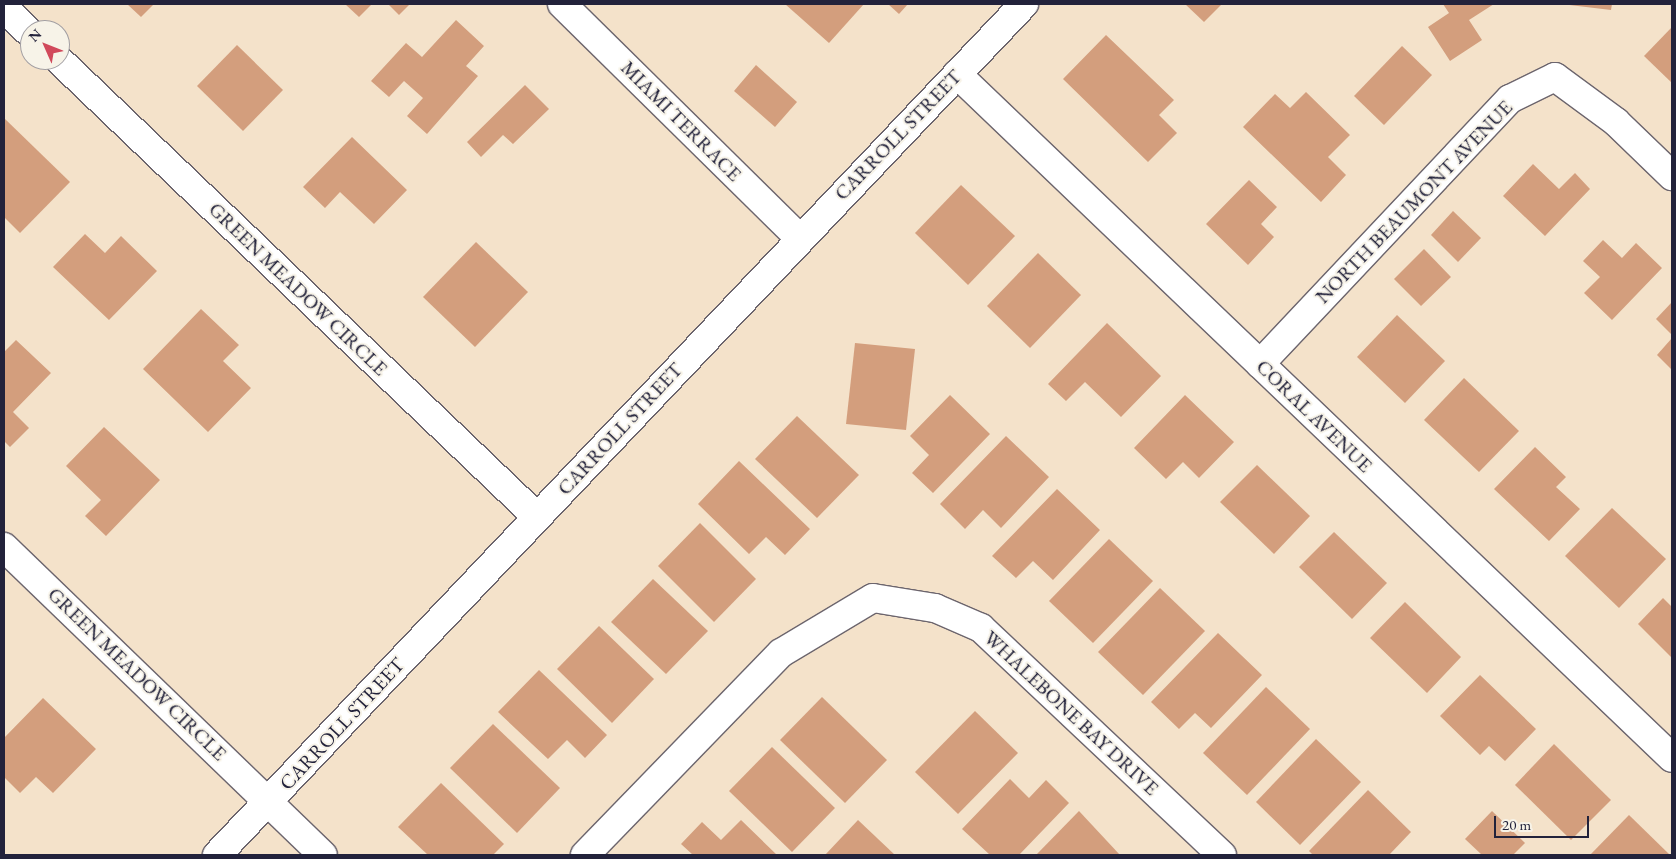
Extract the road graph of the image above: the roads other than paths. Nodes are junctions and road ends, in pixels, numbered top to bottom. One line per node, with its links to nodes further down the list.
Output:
1 (562, 4): 8 (street, MIAMI TERRACE)
2 (1024, 4): 6 (street, CARROLL STREET)
3 (4, 8): 4 (street)
4 (20, 23)
5 (69, 70): 10 (street, GREEN MEADOW CIRCLE)
6 (957, 74): 8 (street, CARROLL STREET); 9 (street, CORAL AVENUE)
7 (1672, 176): 9 (street, NORTH BEAUMONT AVENUE)
8 (799, 238): 10 (street, CARROLL STREET)
9 (1260, 364): 12 (street, CORAL AVENUE)
10 (537, 517): 13 (street, CARROLL STREET)
11 (4, 546): 13 (street, GREEN MEADOW CIRCLE)
12 (1672, 758)
13 (270, 800): 14 (street, CARROLL STREET); 15 (street, GREEN MEADOW CIRCLE)
14 (217, 855)
15 (323, 855)
16 (585, 855): 17 (street, WHALEBONE BAY DRIVE)
17 (1222, 855)

